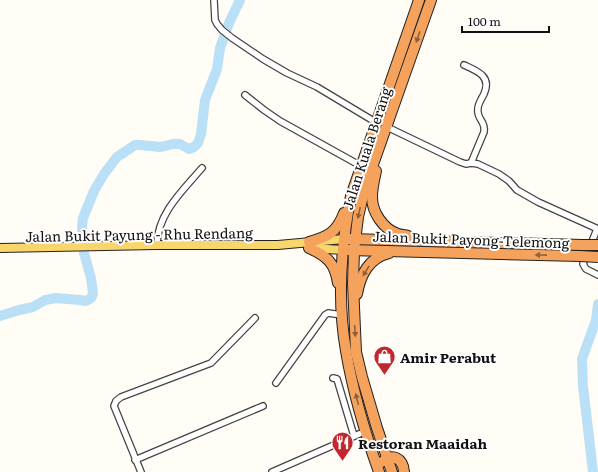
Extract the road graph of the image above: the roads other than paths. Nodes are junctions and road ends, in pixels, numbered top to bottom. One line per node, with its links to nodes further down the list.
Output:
1 (214, 0): 6 (street)
2 (420, 0): 6 (highway, Jalan Kuala Berang)
3 (431, 0): 7 (highway, Jalan Kuala Berang, one-way to 7)
4 (464, 64): 9 (street)
5 (245, 95): 10 (street)
6 (377, 123): 10 (highway, Jalan Kuala Berang)
7 (387, 127): 8 (highway, Jalan Kuala Berang); 9 (street)
8 (382, 140): 15 (highway, Jalan Kuala Berang, one-way to 15); 16 (highway)
9 (471, 163): 13 (street)
10 (361, 166): 12 (highway, Jalan Kuala Berang)
11 (202, 168): 19 (street)
12 (351, 196): 14 (highway, Jalan Kuala Berang); 17 (highway)
13 (597, 229): 25 (street)
14 (344, 238): 15 (highway, Jalan Bukit Payong-Telemong); 17 (main road); 21 (highway, Jalan Kuala Berang)
15 (355, 239): 16 (highway, Jalan Bukit Payong-Telemong); 22 (highway, Jalan Kuala Berang)
16 (462, 242): 18 (highway, Jalan Bukit Payong-Telemong, bridge)
17 (309, 245): 19 (main road, Jalan Bukit Payung - Rhu Rendang); 21 (main road); 26 (highway)
18 (598, 245)
19 (157, 246): 20 (main road, Jalan Bukit Payung - Rhu Rendang)
20 (0, 248)
21 (343, 250): 22 (highway, Jalan Bukit Payong-Telemong); 26 (highway, Jalan Kuala Berang)
22 (354, 250): 23 (highway, Jalan Bukit Payong-Telemong); 27 (highway, Jalan Kuala Berang)
23 (397, 251): 24 (highway, Jalan Bukit Payong-Telemong, one-way to 23, bridge); 27 (highway, one-way to 27)
24 (598, 257)
25 (597, 275)
26 (342, 314): 30 (street); 32 (highway, Jalan Kuala Berang, one-way to 26)
27 (354, 314): 36 (highway, Jalan Kuala Berang, one-way to 36)
28 (255, 318): 37 (street)
29 (333, 378): 33 (street)
30 (276, 383)
31 (263, 406): 37 (street)
32 (361, 415): 33 (street); 34 (highway, Jalan Kuala Berang)
33 (349, 418): 35 (street)
34 (366, 431): 35 (street); 40 (highway, Jalan Kuala Berang)
35 (354, 436): 39 (street)
36 (387, 458): 40 (highway); 41 (highway, Jalan Kuala Berang); 42 (highway)
37 (135, 460): 38 (street)
38 (141, 472)
39 (272, 472)
40 (379, 472)
41 (392, 472)
42 (404, 472)

